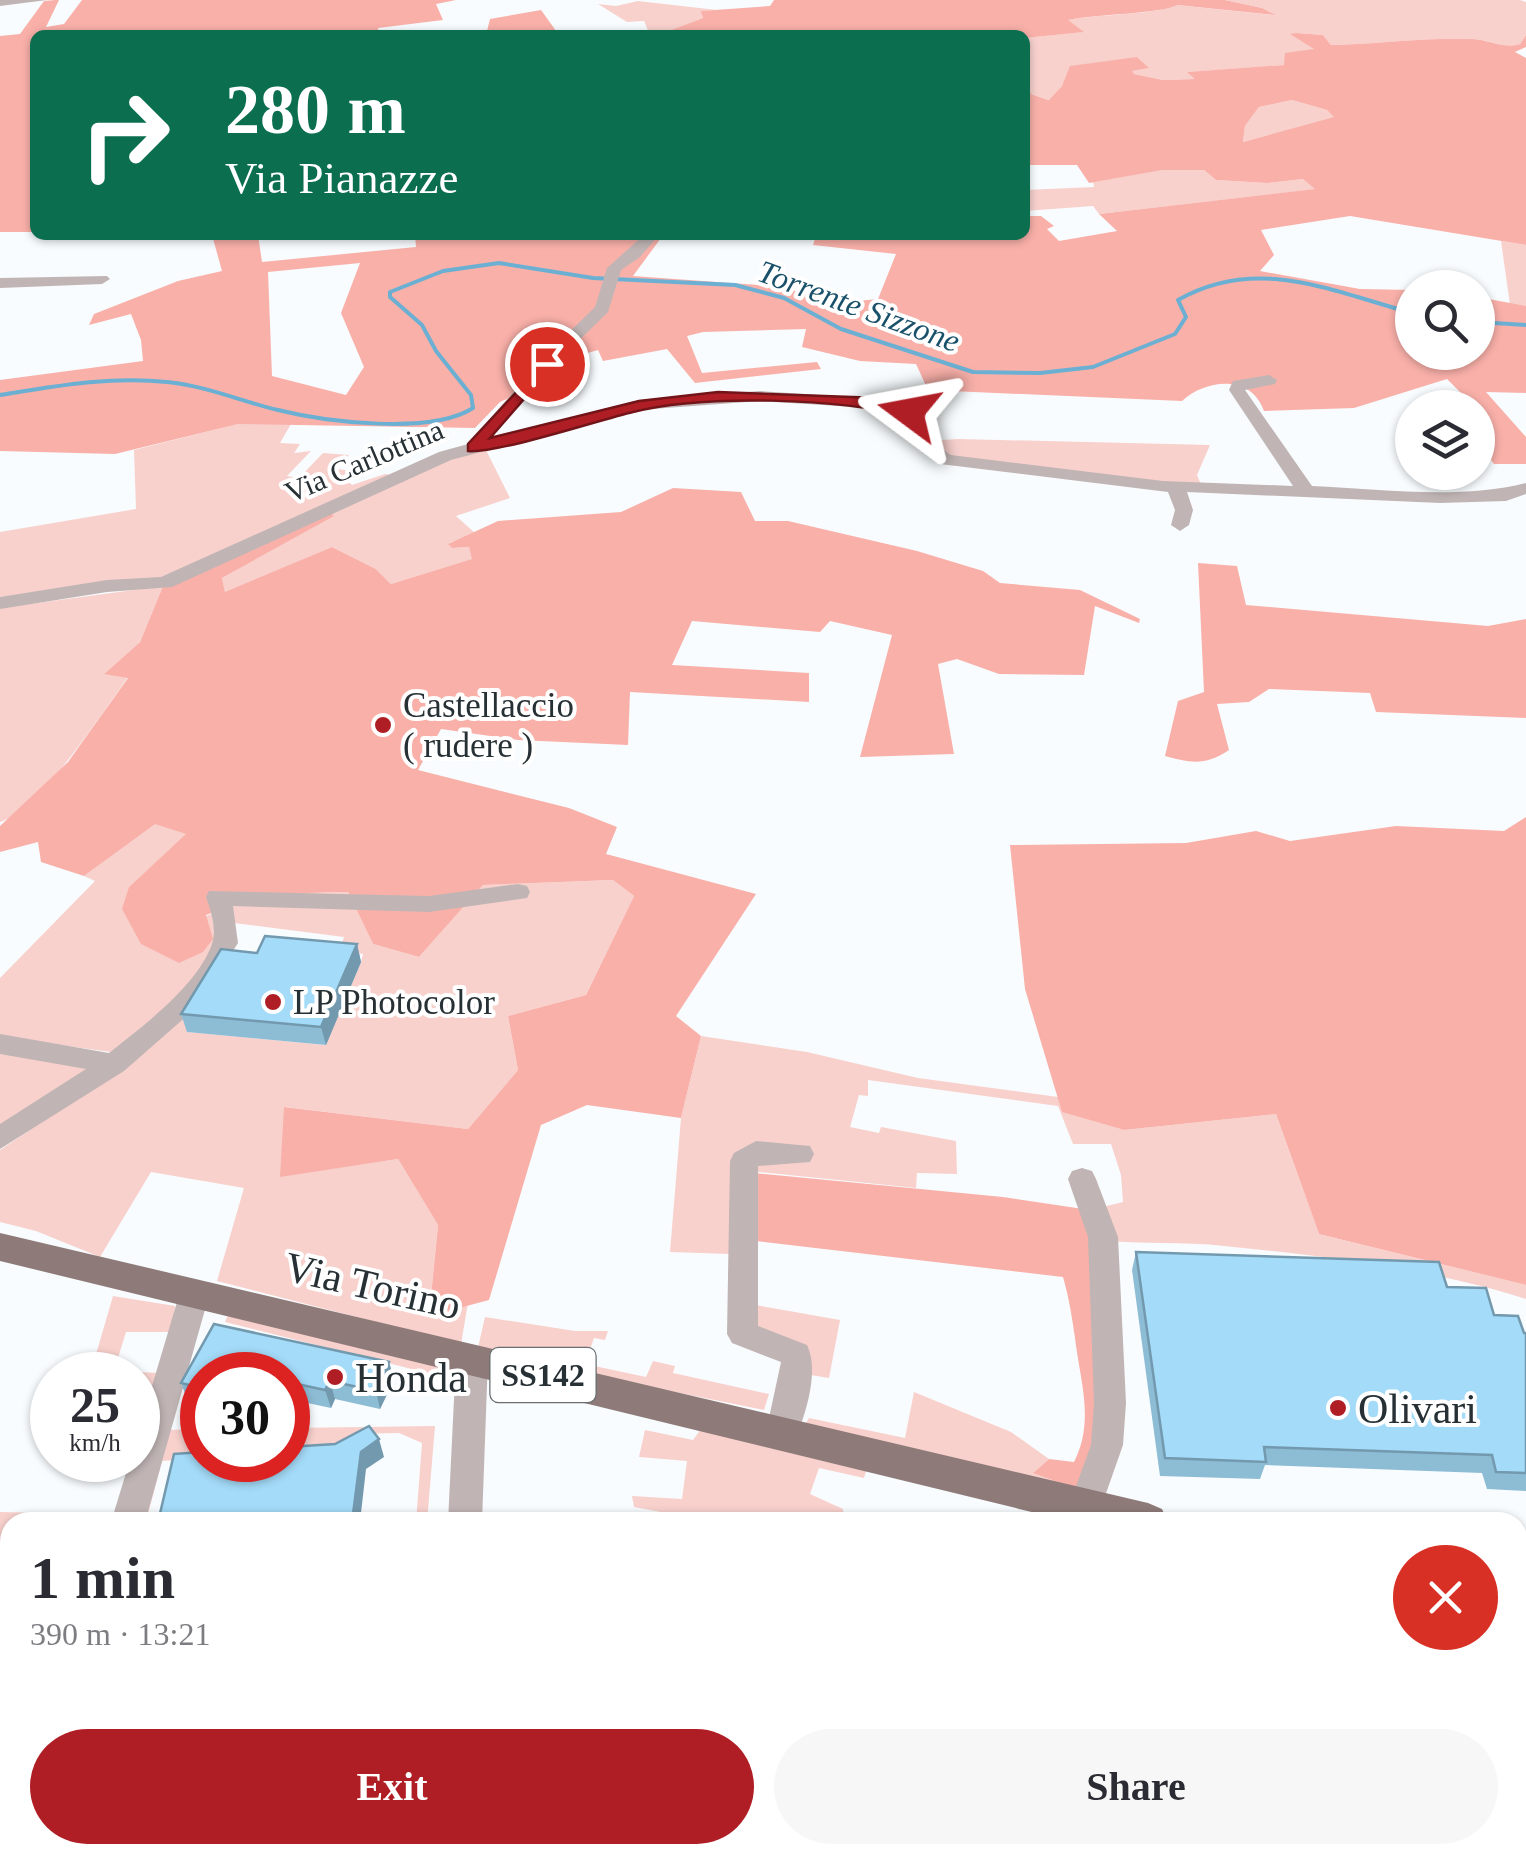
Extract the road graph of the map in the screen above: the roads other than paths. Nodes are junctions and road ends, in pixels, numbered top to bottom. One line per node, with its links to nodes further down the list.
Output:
1 (42, 0): 2 (street)
2 (0, 3)
3 (647, 240): 7 (street)
4 (102, 279): 5 (street)
5 (0, 282)
6 (1269, 380): 12 (street)
7 (474, 447): 8 (street, Via Carlottina); 14 (street, Via Carlottina)
8 (940, 458): 9 (street, Via Carlottina); 10 (street)
9 (966, 481)
10 (1175, 486): 12 (street); 13 (street)
11 (1526, 488): 12 (street)
12 (1305, 490)
13 (1180, 525)
14 (0, 602)
15 (518, 892): 17 (street)
16 (0, 1044): 17 (street)
17 (114, 1064): 18 (street)
18 (0, 1138)
19 (800, 1154): 24 (street)
20 (1082, 1179): 25 (street)
21 (0, 1246): 22 (main road, Via Torino / SS142)
22 (194, 1292): 23 (main road, Via Torino / SS142); 26 (street)
23 (472, 1358): 24 (main road, Via Torino / SS142); 27 (street)
24 (782, 1432): 25 (main road, Via Torino / SS142)
25 (1085, 1508): 28 (main road, Via Torino)
26 (131, 1512)
27 (465, 1512)
28 (1103, 1512)

